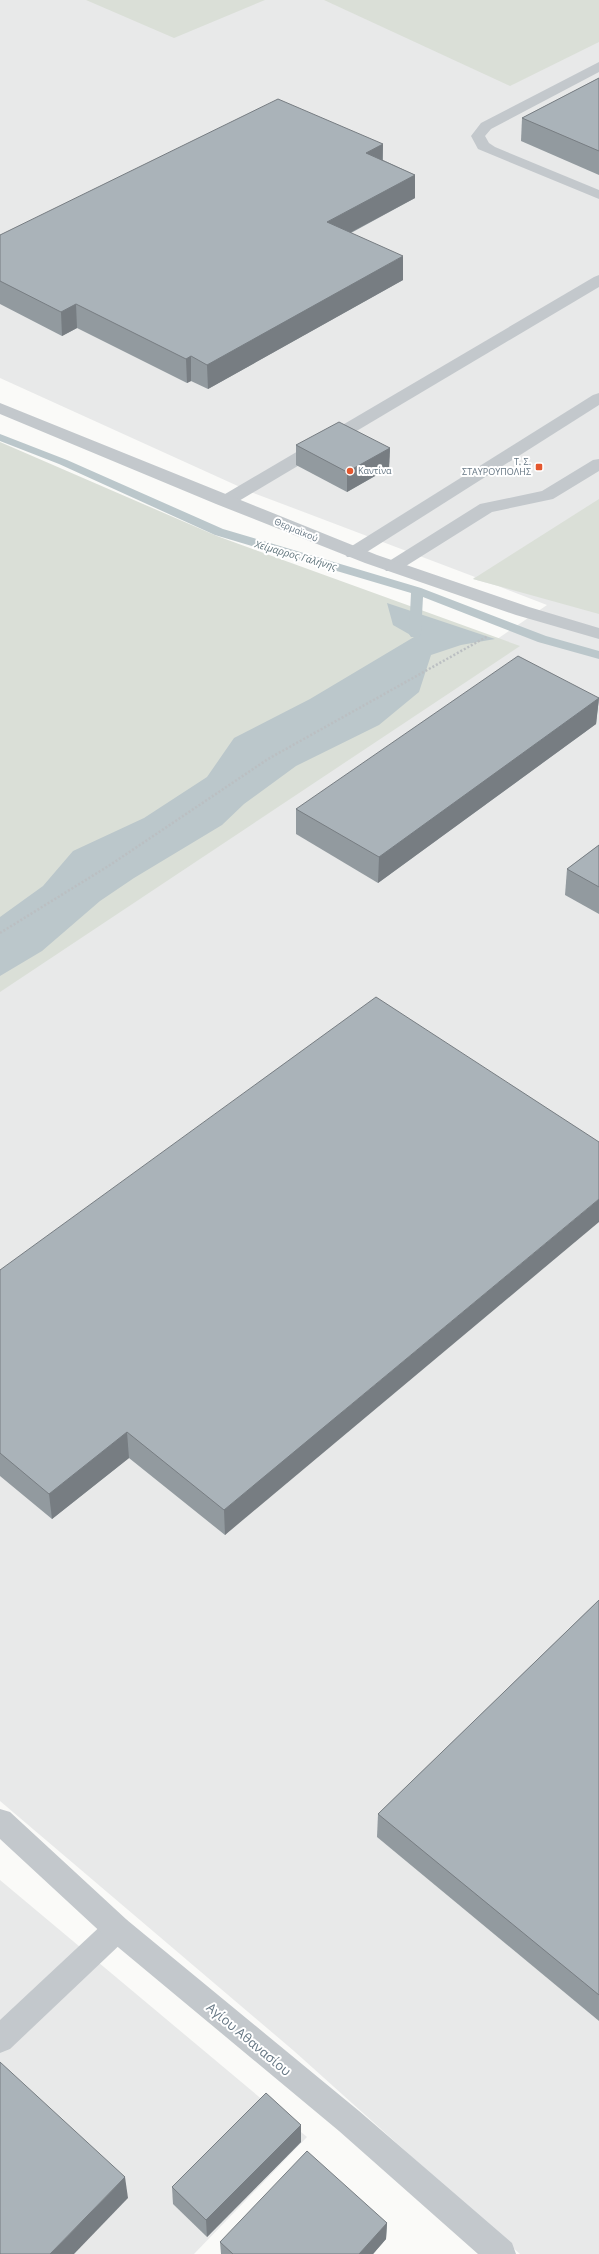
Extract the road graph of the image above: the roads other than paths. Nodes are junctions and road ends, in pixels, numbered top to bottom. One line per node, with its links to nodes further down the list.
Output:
1 (599, 66): 2 (street)
2 (599, 195)
3 (599, 280): 7 (street)
4 (599, 398): 8 (street)
5 (0, 408): 7 (street, Θερμαϊκού)
6 (599, 464): 9 (street)
7 (226, 501): 8 (street, Θερμαϊκού)
8 (354, 553): 9 (street, Θερμαϊκού)
9 (392, 567): 10 (street, Θερμαϊκού)
10 (599, 634)
11 (0, 1822): 12 (street, Αγίου Αθανασίου)
12 (117, 1929): 13 (street); 14 (street, Αγίου Αθανασίου)
13 (0, 2038)
14 (500, 2254)

